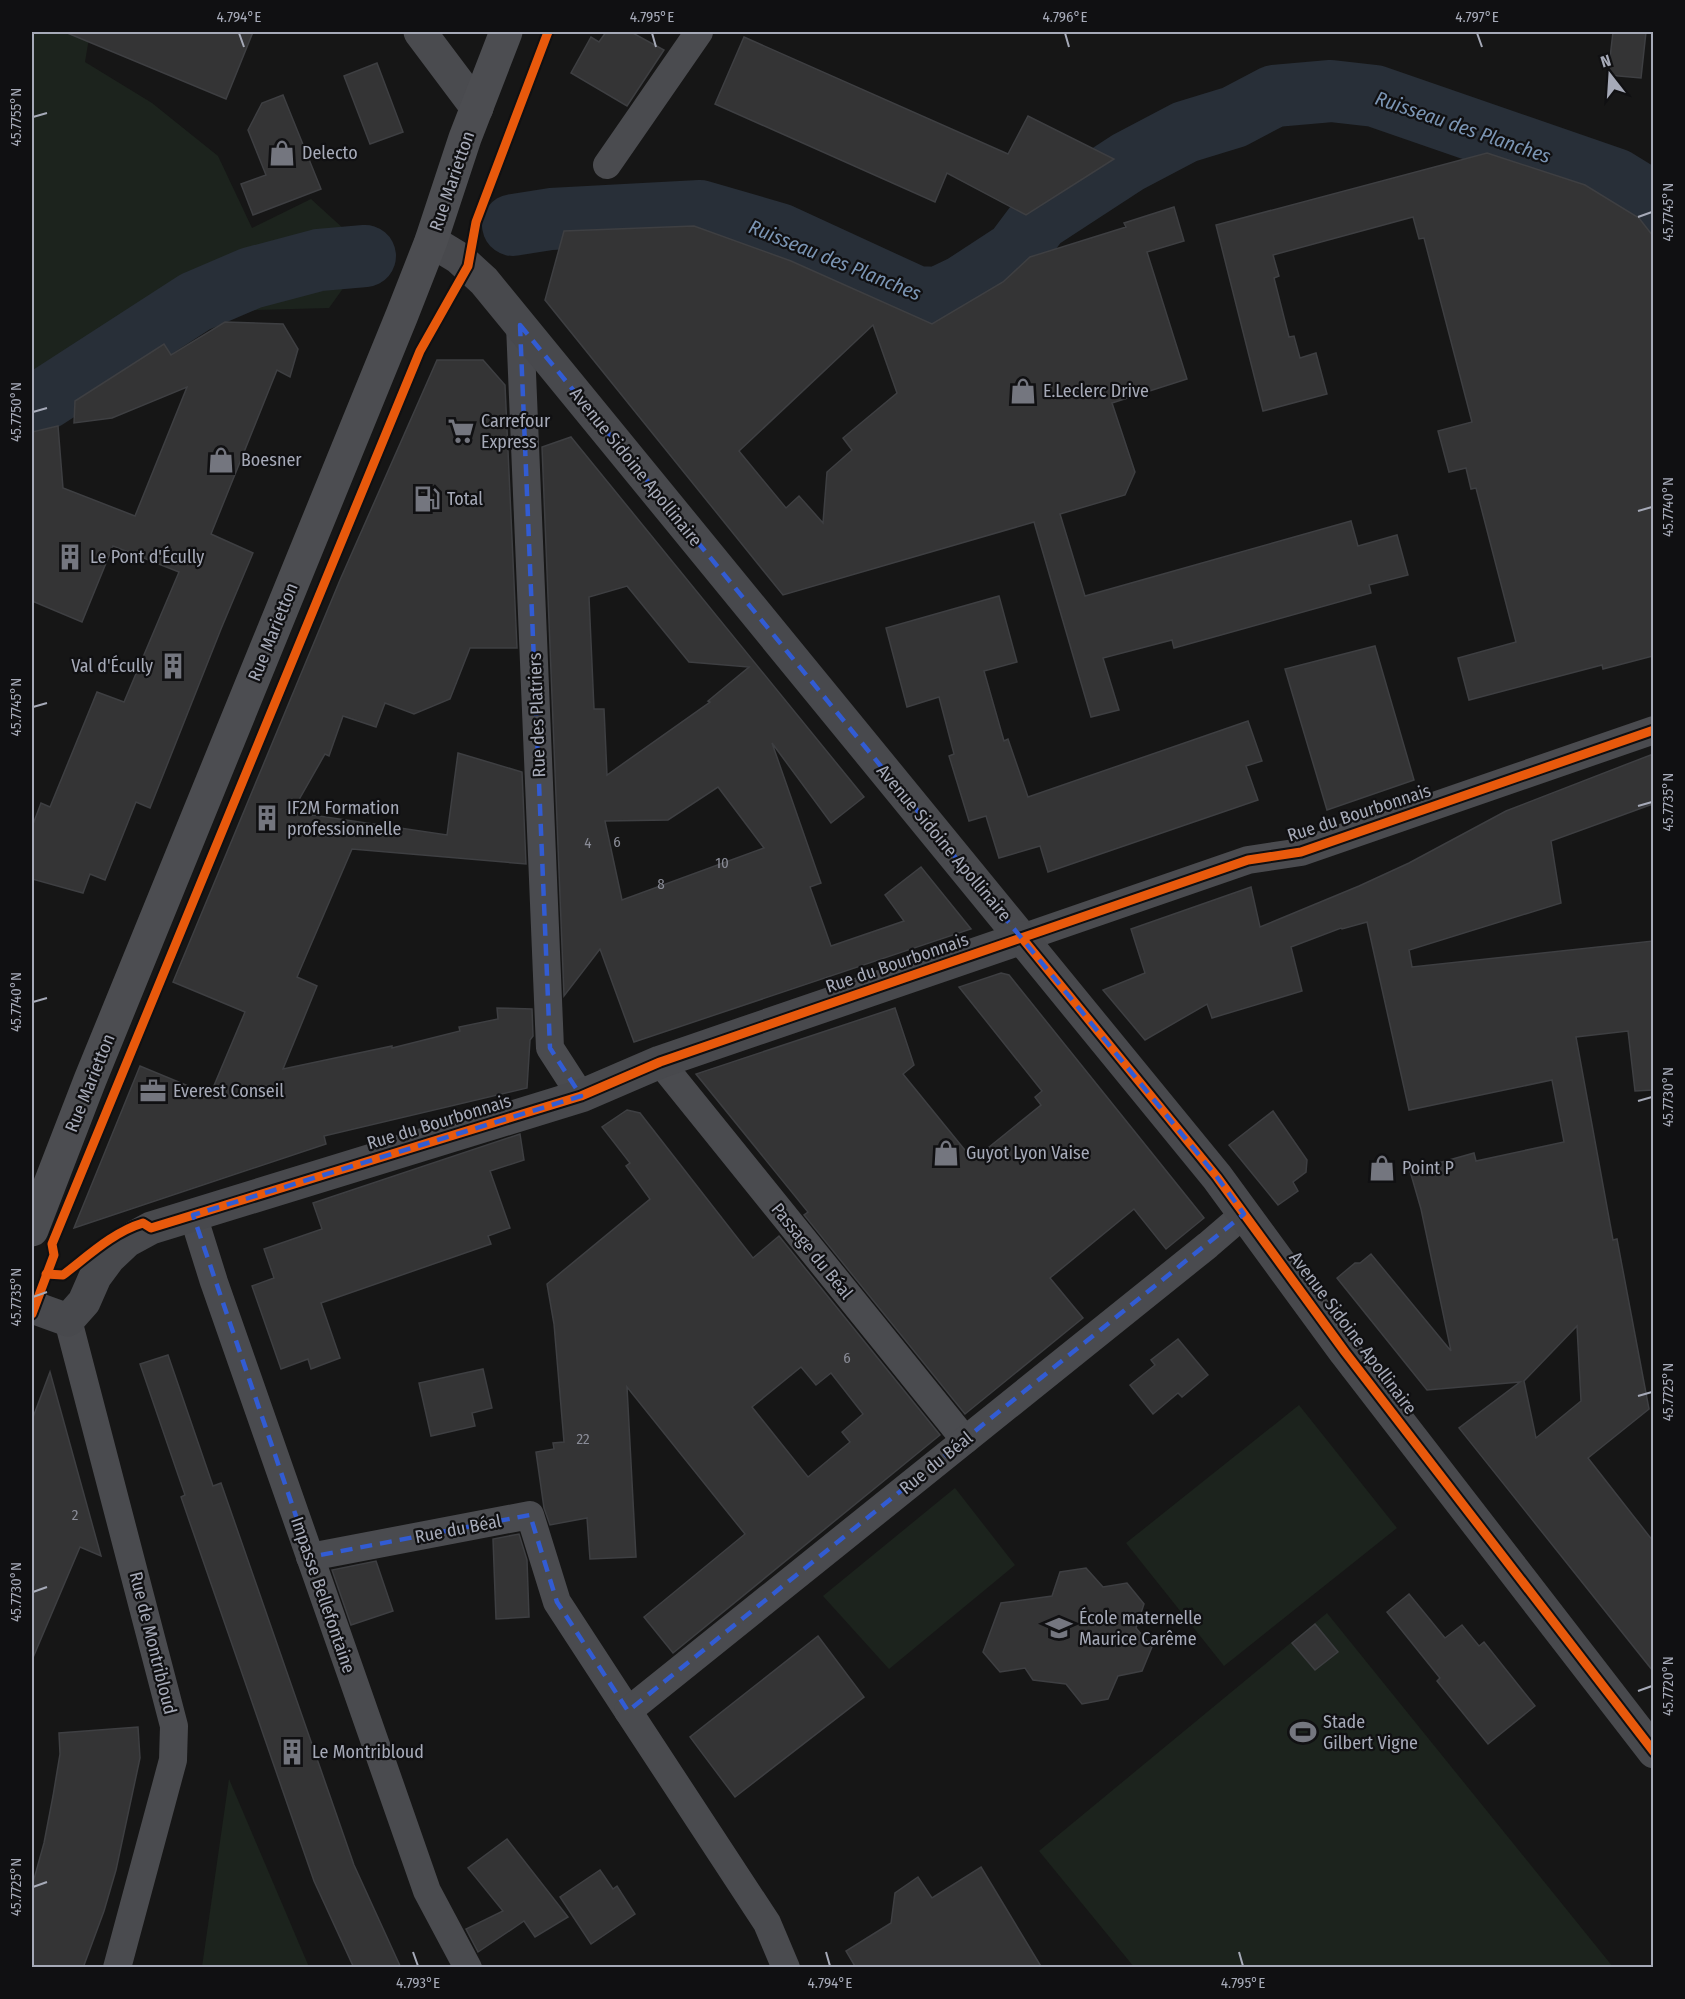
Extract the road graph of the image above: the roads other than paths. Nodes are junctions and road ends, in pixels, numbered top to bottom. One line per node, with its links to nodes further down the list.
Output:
1 (420, 32): 4 (street)
2 (506, 32): 4 (main road, Rue Marietton)
3 (699, 32): 5 (street)
4 (477, 108): 6 (main road, Rue Marietton)
5 (607, 165)
6 (431, 241): 7 (main road, Avenue Sidoine Apollinaire); 14 (main road, Rue Marietton)
7 (520, 325): 9 (main road, Avenue Sidoine Apollinaire); 11 (street, Rue des Platriers)
8 (1653, 730): 9 (street, Rue du Bourbonnais)
9 (1022, 938): 10 (main road, Rue du Bourbonnais); 12 (main road, Avenue Sidoine Apollinaire)
10 (660, 1062): 11 (main road, Rue du Bourbonnais); 17 (street, Passage du Béal)
11 (581, 1096): 13 (main road, Rue du Bourbonnais)
12 (1244, 1214): 17 (street, Rue du Béal); 20 (main road, Avenue Sidoine Apollinaire)
13 (193, 1215): 16 (main road, Rue du Bourbonnais); 18 (street, Impasse Bellefontaine)
14 (32, 1230)
15 (32, 1307): 16 (main road)
16 (68, 1320): 21 (street, Rue de Montribloud)
17 (965, 1440): 19 (street, Rue du Béal)
18 (310, 1557): 19 (street, Rue du Béal); 22 (street, Impasse Bellefontaine)
19 (628, 1711): 23 (street, Rue du Béal)
20 (1653, 1752)
21 (117, 1968)
22 (468, 1968)
23 (786, 1968)

